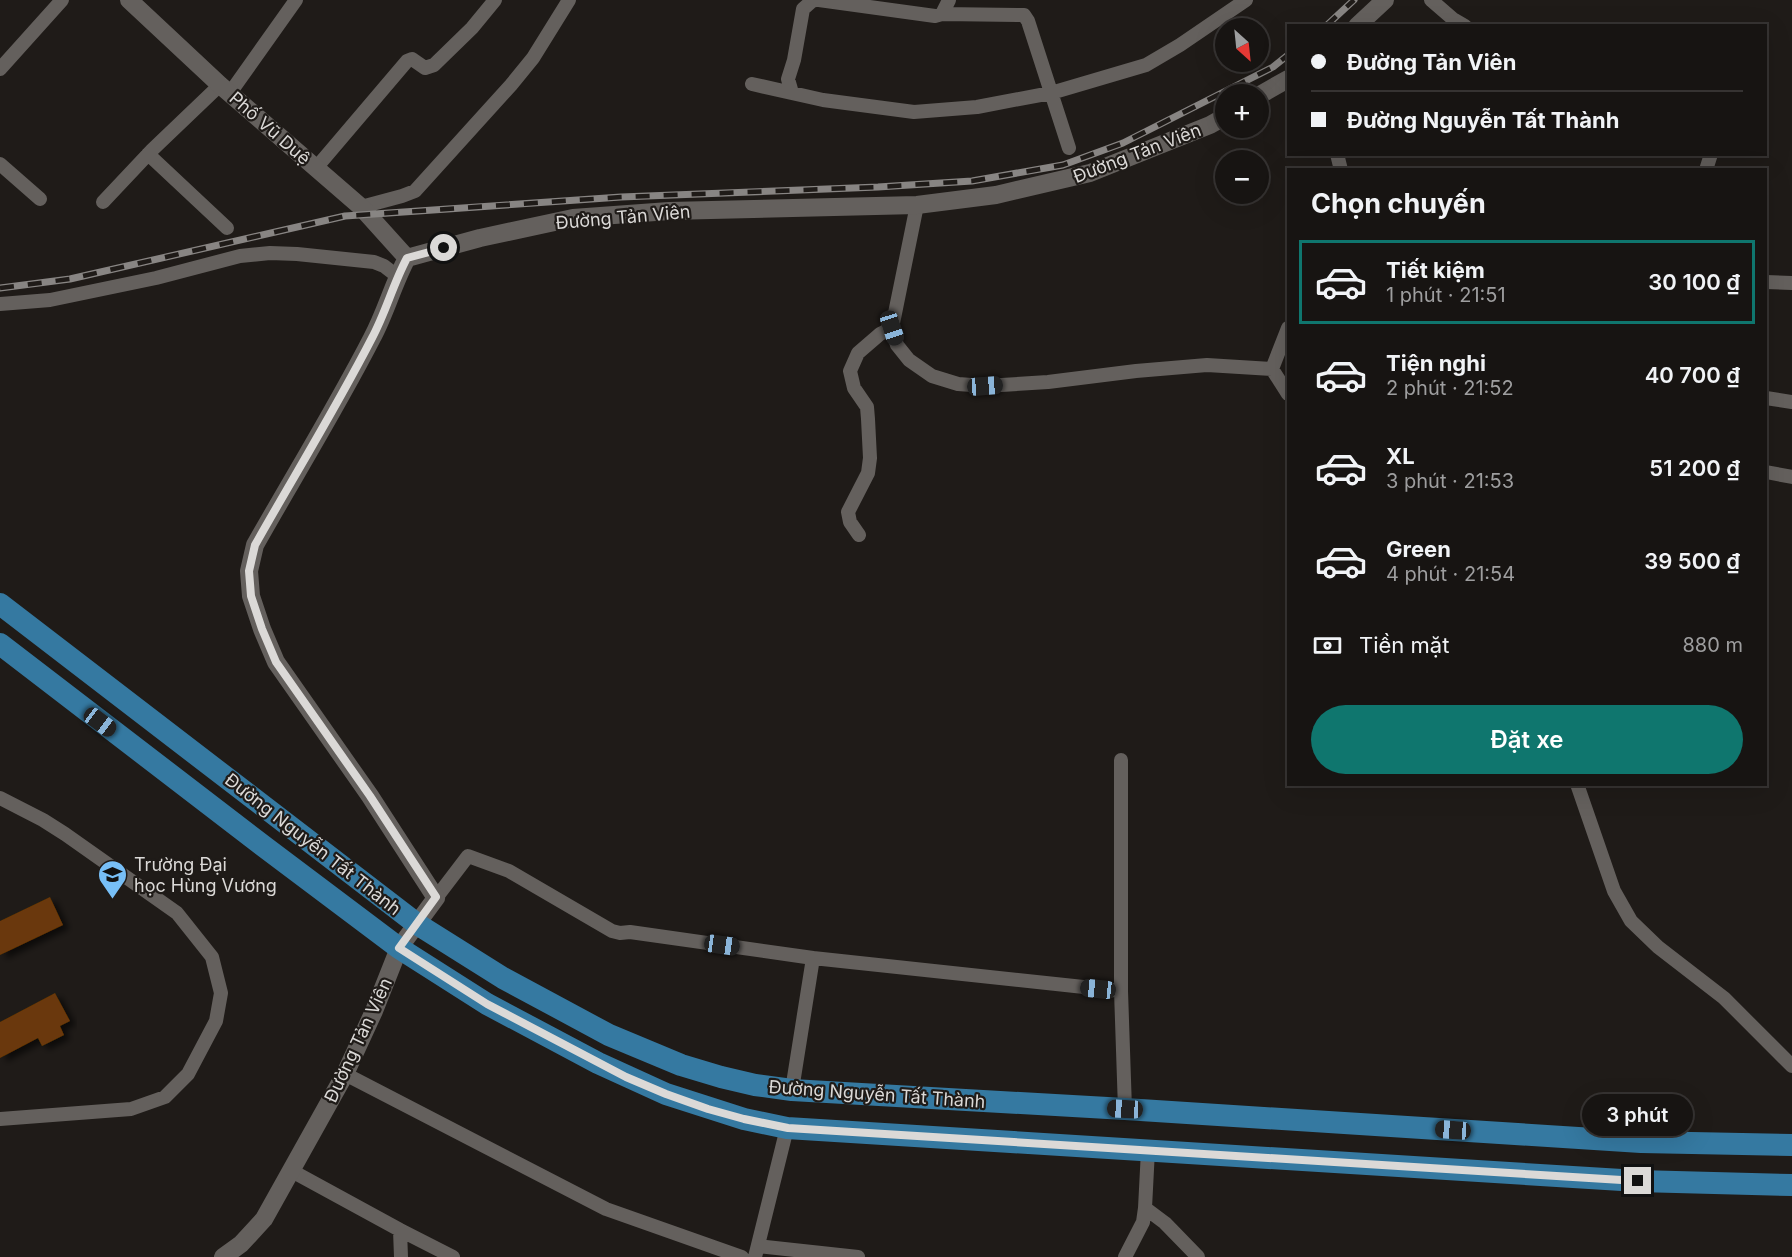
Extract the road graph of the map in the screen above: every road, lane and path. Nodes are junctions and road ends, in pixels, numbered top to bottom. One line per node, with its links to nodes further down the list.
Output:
1 (62, 0): 14 (street)
2 (129, 0): 17 (street, Phố Vũ Duệ)
3 (296, 0): 17 (street)
4 (495, 0): 25 (street)
5 (569, 0): 29 (street)
6 (817, 0): 11 (street); 19 (street)
7 (949, 0): 11 (street)
8 (1246, 0): 20 (street)
9 (1384, 0): 12 (street)
10 (1431, 0): 13 (street)
11 (942, 14): 20 (street)
12 (1359, 24)
13 (1462, 24)
14 (0, 69)
15 (1287, 80): 18 (street)
16 (752, 84): 19 (street)
17 (225, 89): 23 (street); 25 (street, Phố Vũ Duệ)
18 (1269, 90)
19 (792, 93): 20 (street)
20 (1051, 93): 22 (street)
21 (1215, 122): 28 (street, Đường Tản Viên)
22 (1069, 148)
23 (148, 154): 27 (street); 30 (street)
24 (0, 164): 26 (street)
25 (316, 168): 29 (street, Phố Vũ Duệ)
26 (40, 199)
27 (103, 202)
28 (917, 205): 31 (street, Đường Tản Viên); 36 (street)
29 (361, 207): 31 (street, Phố Vũ Duệ)
30 (227, 228)
31 (407, 258): 32 (street)
32 (397, 276): 35 (street); 50 (street)
33 (1767, 282): 34 (street)
34 (1792, 283)
35 (0, 304)
36 (892, 328): 38 (street); 44 (street)
37 (1287, 331): 38 (street)
38 (1272, 369): 39 (street)
39 (1287, 392)
40 (1767, 398): 41 (street)
41 (1792, 402)
42 (1767, 472): 43 (street)
43 (1792, 477)
44 (859, 535)
45 (0, 603): 51 (main road, Đường Nguyễn Tất Thành)
46 (0, 644): 52 (main road, Đường Nguyễn Tất Thành)
47 (1121, 760): 54 (street)
48 (1578, 786): 55 (street)
49 (0, 798): 59 (street)
50 (436, 897): 51 (street, Đường Tản Viên); 53 (street)
51 (417, 924): 52 (street, Đường Tản Viên); 57 (main road, Đường Nguyễn Tất Thành)
52 (399, 948): 56 (street, Đường Tản Viên); 60 (main road, Đường Nguyễn Tất Thành)
53 (813, 958): 54 (street); 57 (street)
54 (1121, 991): 58 (street)
55 (1792, 1066)
56 (345, 1074): 63 (street, Đường Tản Viên); 71 (street)
57 (792, 1090): 58 (main road, Đường Nguyễn Tất Thành)
58 (1125, 1109): 61 (main road, Đường Nguyễn Tất Thành)
59 (0, 1119)
60 (788, 1128): 62 (main road, Đường Nguyễn Tất Thành); 67 (street)
61 (1792, 1145)
62 (1148, 1150): 64 (main road, Đường Nguyễn Tất Thành); 65 (street)
63 (290, 1170): 66 (street); 68 (street, Đường Tản Viên)
64 (1792, 1185)
65 (1145, 1208): 73 (street); 74 (street)
66 (400, 1230): 69 (street); 70 (street)
67 (756, 1252): 72 (street)
68 (223, 1257)
69 (401, 1257)
70 (453, 1257)
71 (742, 1257)
72 (858, 1257)
73 (1125, 1257)
74 (1198, 1257)

